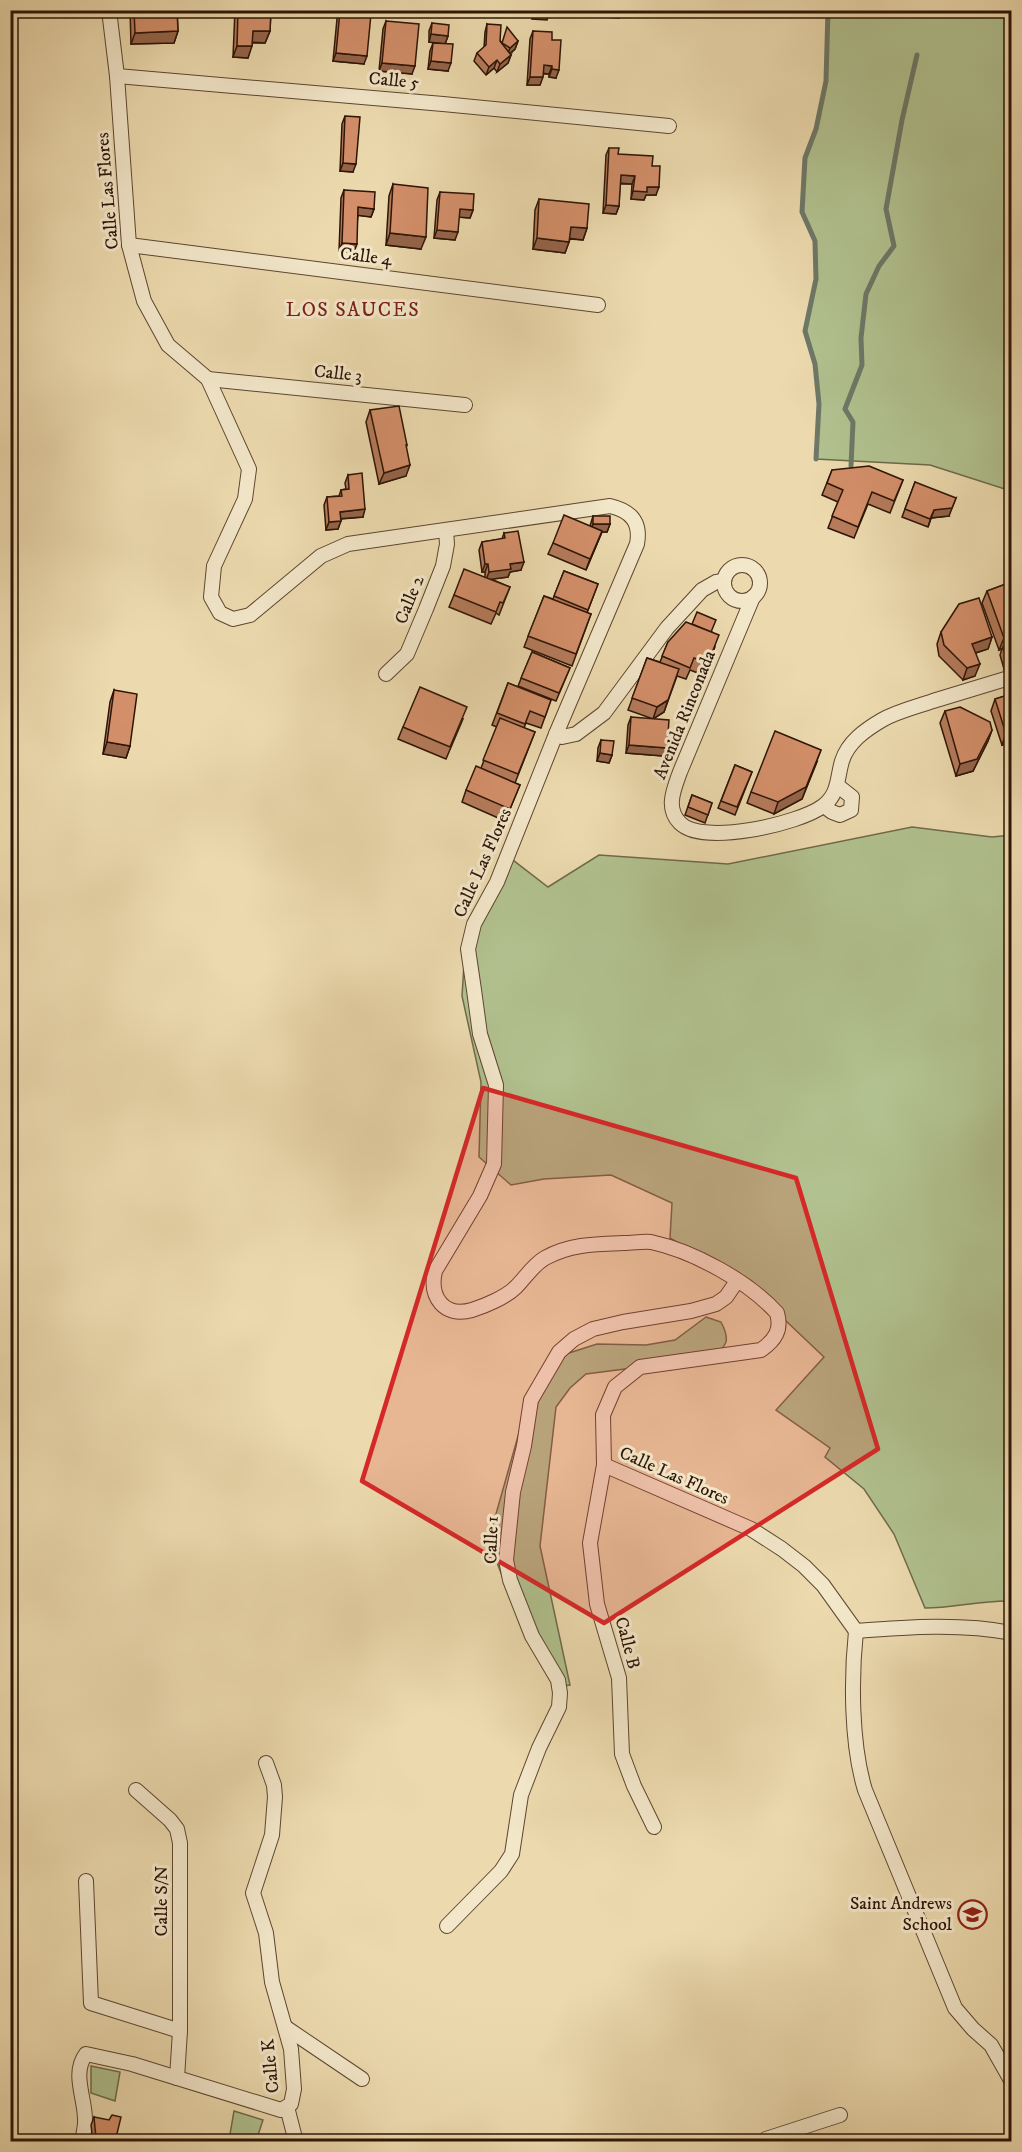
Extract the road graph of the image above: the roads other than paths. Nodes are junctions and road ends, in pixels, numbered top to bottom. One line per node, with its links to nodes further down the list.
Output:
1 (109, 10): 2 (street, Calle Las Flores)
2 (117, 76): 3 (street, Calle 5); 4 (street, Calle Las Flores)
3 (669, 126)
4 (129, 245): 5 (street, Calle 4); 6 (street, Calle Las Flores)
5 (598, 305)
6 (208, 379): 7 (street, Calle 3); 8 (street, Calle Las Flores)
7 (465, 405)
8 (446, 531): 12 (street, Calle 2); 14 (street, Calle Las Flores)
9 (729, 591): 10 (street, Avenida Rinconada); 10 (street, Avenida Rinconada); 11 (street); 14 (street, Avenida Rinconada)
10 (753, 597): 11 (street, Avenida Rinconada)
11 (745, 614): 16 (street, Avenida Rinconada)
12 (386, 674)
13 (1011, 677): 15 (street)
14 (556, 734): 17 (street, Calle Las Flores)
15 (838, 786): 16 (street); 16 (street)
16 (824, 806)
17 (737, 1281): 18 (street, Calle Las Flores); 25 (street, Calle 1)
18 (604, 1465): 19 (street, Calle Las Flores); 23 (street, Calle B)
19 (856, 1631): 20 (street); 30 (street)
20 (1011, 1633)
21 (266, 1763): 26 (street, Calle K)
22 (136, 1790): 27 (street, Calle S/N)
23 (654, 1827)
24 (86, 1881): 27 (street)
25 (447, 1926)
26 (285, 2027): 29 (street); 31 (street, Calle K)
27 (180, 2031): 28 (street, Calle S/N)
28 (177, 2078): 31 (street, Calle K); 33 (street, Calle K)
29 (362, 2079)
30 (1011, 2082)
31 (286, 2107): 34 (street)
32 (840, 2115): 35 (street)
33 (82, 2142)
34 (296, 2142)
35 (766, 2142)

